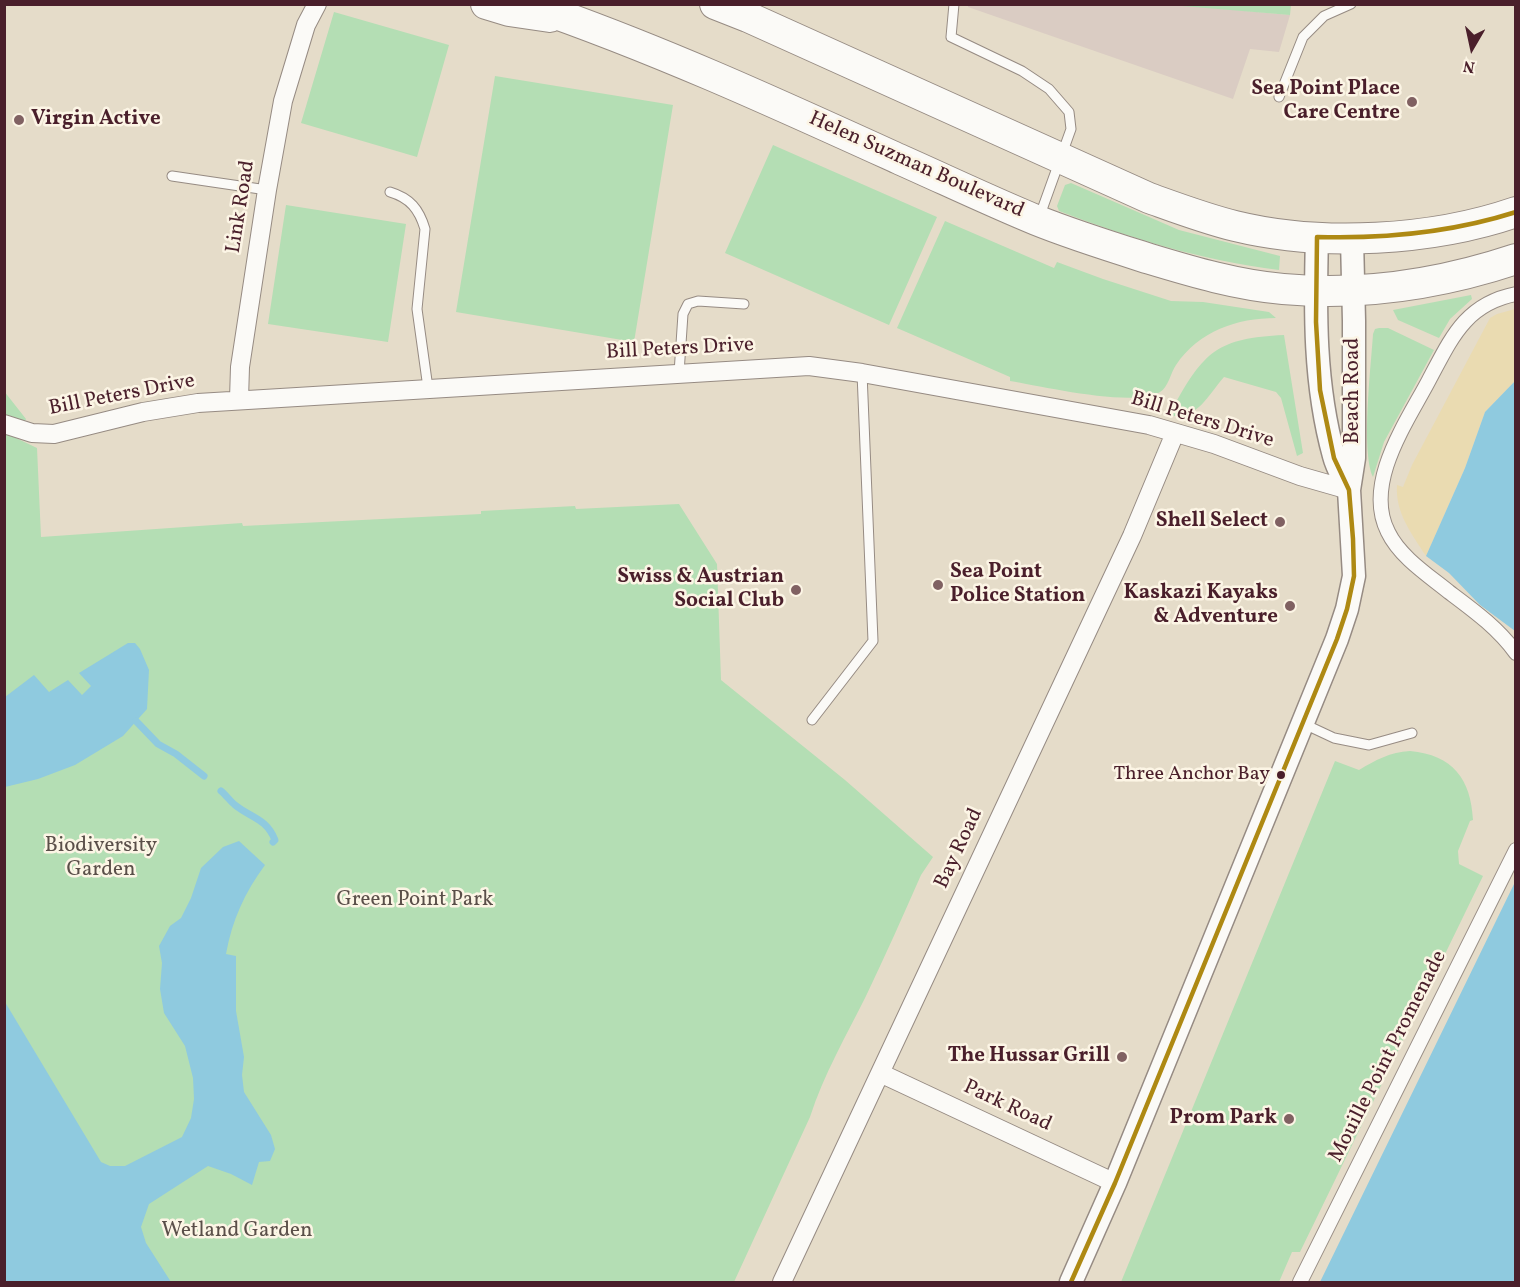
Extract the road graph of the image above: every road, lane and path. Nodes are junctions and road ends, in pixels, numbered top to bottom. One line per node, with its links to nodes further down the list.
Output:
1 (307, 4): 9 (street, Link Road)
2 (316, 4): 9 (street, Link Road)
3 (486, 4): 8 (main road)
4 (528, 4): 8 (main road, Helen Suzman Boulevard)
5 (715, 4): 11 (main road)
6 (954, 4): 11 (lane)
7 (1351, 4): 10 (lane)
8 (570, 19): 16 (main road, Helen Suzman Boulevard)
9 (306, 25): 13 (street, Link Road)
10 (1279, 97)
11 (1060, 159): 16 (lane); 17 (main road)
12 (172, 176): 13 (lane)
13 (267, 190): 27 (street, Link Road)
14 (390, 192): 26 (lane)
15 (1515, 212): 18 (main road)
16 (1038, 221): 20 (main road, Helen Suzman Boulevard)
17 (1317, 237): 18 (main road); 20 (street, Beach Road)
18 (1352, 238): 21 (street, Beach Road)
19 (1515, 259): 21 (main road)
20 (1315, 291): 21 (main road); 30 (street, Beach Road)
21 (1353, 291): 30 (street, Beach Road)
22 (1515, 294): 31 (street)
23 (744, 304): 24 (lane)
24 (679, 373): 25 (street, Bill Peters Drive); 26 (street, Bill Peters Drive)
25 (862, 373): 29 (street, Bill Peters Drive); 32 (lane)
26 (428, 388): 27 (street, Bill Peters Drive)
27 (239, 399): 28 (street, Bill Peters Drive)
28 (4, 424)
29 (1175, 433): 30 (street, Bill Peters Drive); 36 (street, Bay Road)
30 (1349, 490): 33 (street, Beach Road)
31 (1515, 653)
32 (812, 720)
33 (1302, 723): 34 (lane); 37 (street, Beach Road)
34 (1412, 733)
35 (1515, 850): 40 (street, Mouille Point Promenade)
36 (880, 1073): 37 (street, Park Road); 38 (street, Bay Road)
37 (1115, 1183): 39 (street, Beach Road)
38 (782, 1282)
39 (1071, 1282)
40 (1300, 1282)

